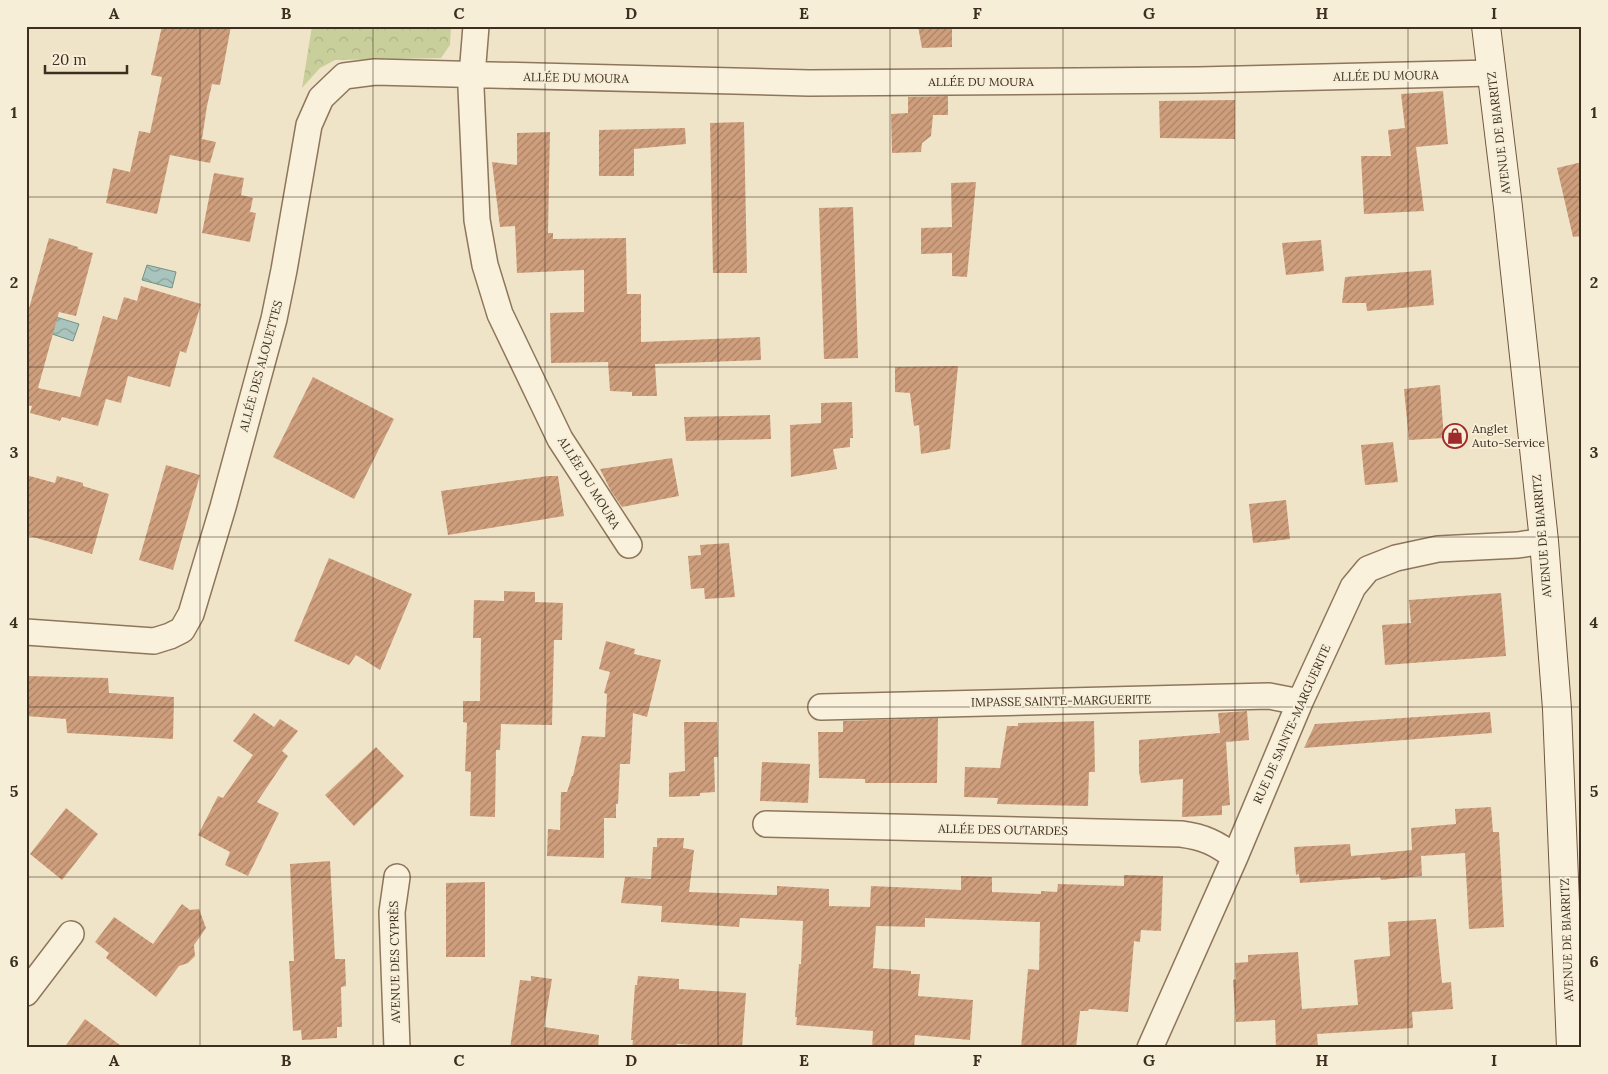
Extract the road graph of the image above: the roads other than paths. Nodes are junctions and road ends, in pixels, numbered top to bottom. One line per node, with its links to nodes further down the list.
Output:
1 (476, 26): 4 (street, ALLÉE DU MOURA)
2 (1486, 26): 3 (main road, AVENUE DE BIARRITZ)
3 (1492, 73): 4 (street, ALLÉE DU MOURA); 5 (main road, AVENUE DE BIARRITZ)
4 (471, 75): 6 (street, ALLÉE DU MOURA); 7 (street, ALLÉE DES ALOUETTES)
5 (1544, 541): 8 (street, RUE DE SAINTE-MARGUERITE); 14 (main road, AVENUE DE BIARRITZ)
6 (629, 545)
7 (26, 632)
8 (1300, 702): 9 (street, IMPASSE SAINTE-MARGUERITE); 11 (street, RUE DE SAINTE-MARGUERITE)
9 (821, 707)
10 (766, 824): 11 (street, ALLÉE DES OUTARDES)
11 (1234, 857): 17 (street, RUE DE SAINTE-MARGUERITE)
12 (397, 877): 16 (street, AVENUE DES CYPRÈS)
13 (71, 934): 15 (street)
14 (1575, 988): 18 (main road, AVENUE DE BIARRITZ)
15 (26, 993)
16 (397, 1048)
17 (1150, 1048)
18 (1571, 1048)

